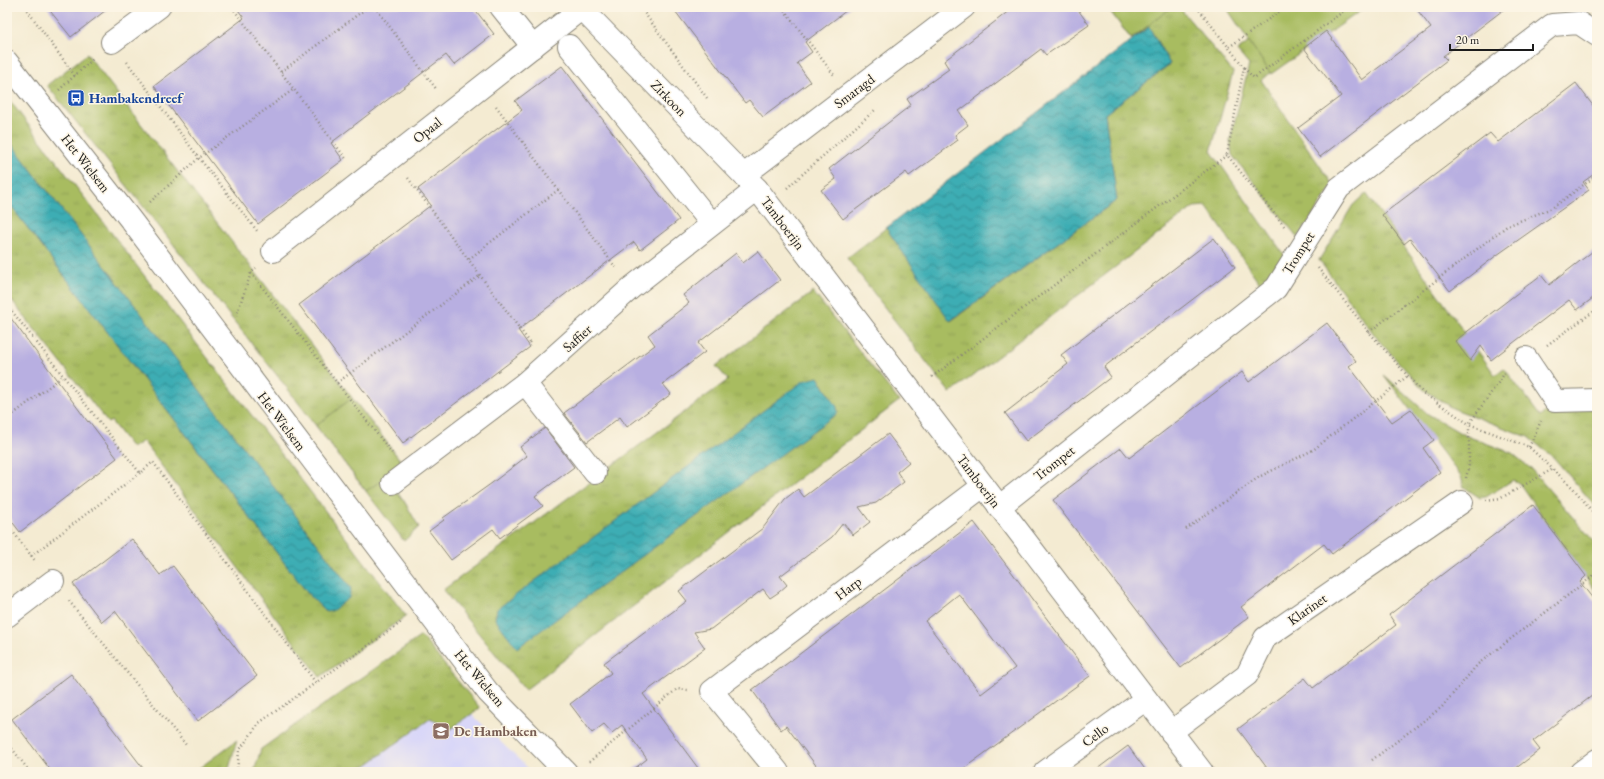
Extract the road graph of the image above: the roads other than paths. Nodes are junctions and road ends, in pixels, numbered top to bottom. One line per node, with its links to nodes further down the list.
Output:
1 (159, 7): 6 (street)
2 (501, 7): 8 (street)
3 (964, 7): 10 (street, Smaragd)
4 (581, 8): 8 (street, Opaal); 10 (street, Zirkoon)
5 (1597, 35): 20 (street, Trompet)
6 (112, 42)
7 (569, 46): 11 (street)
8 (532, 47): 12 (street, Opaal)
9 (7, 62): 26 (street, Het Wielsem)
10 (757, 190): 11 (street, Saffier); 18 (street, Tamboerijn)
11 (712, 224): 14 (street, Saffier)
12 (273, 251)
13 (1526, 358): 15 (street)
14 (525, 383): 16 (street); 17 (street, Saffier)
15 (1597, 400)
16 (595, 473)
17 (401, 478)
18 (984, 486): 20 (street, Tamboerijn); 27 (street, Harp)
19 (1462, 502): 24 (street, Klarinet)
20 (999, 507): 23 (street, Tamboerijn)
21 (53, 581): 22 (street)
22 (7, 616)
23 (1146, 699): 24 (street, Tamboerijn); 28 (street, Cello)
24 (1171, 732): 29 (street, Tamboerijn)
25 (1597, 760): 30 (street)
26 (566, 772)
27 (778, 772)
28 (1045, 772)
29 (1202, 772)
30 (1581, 772)

